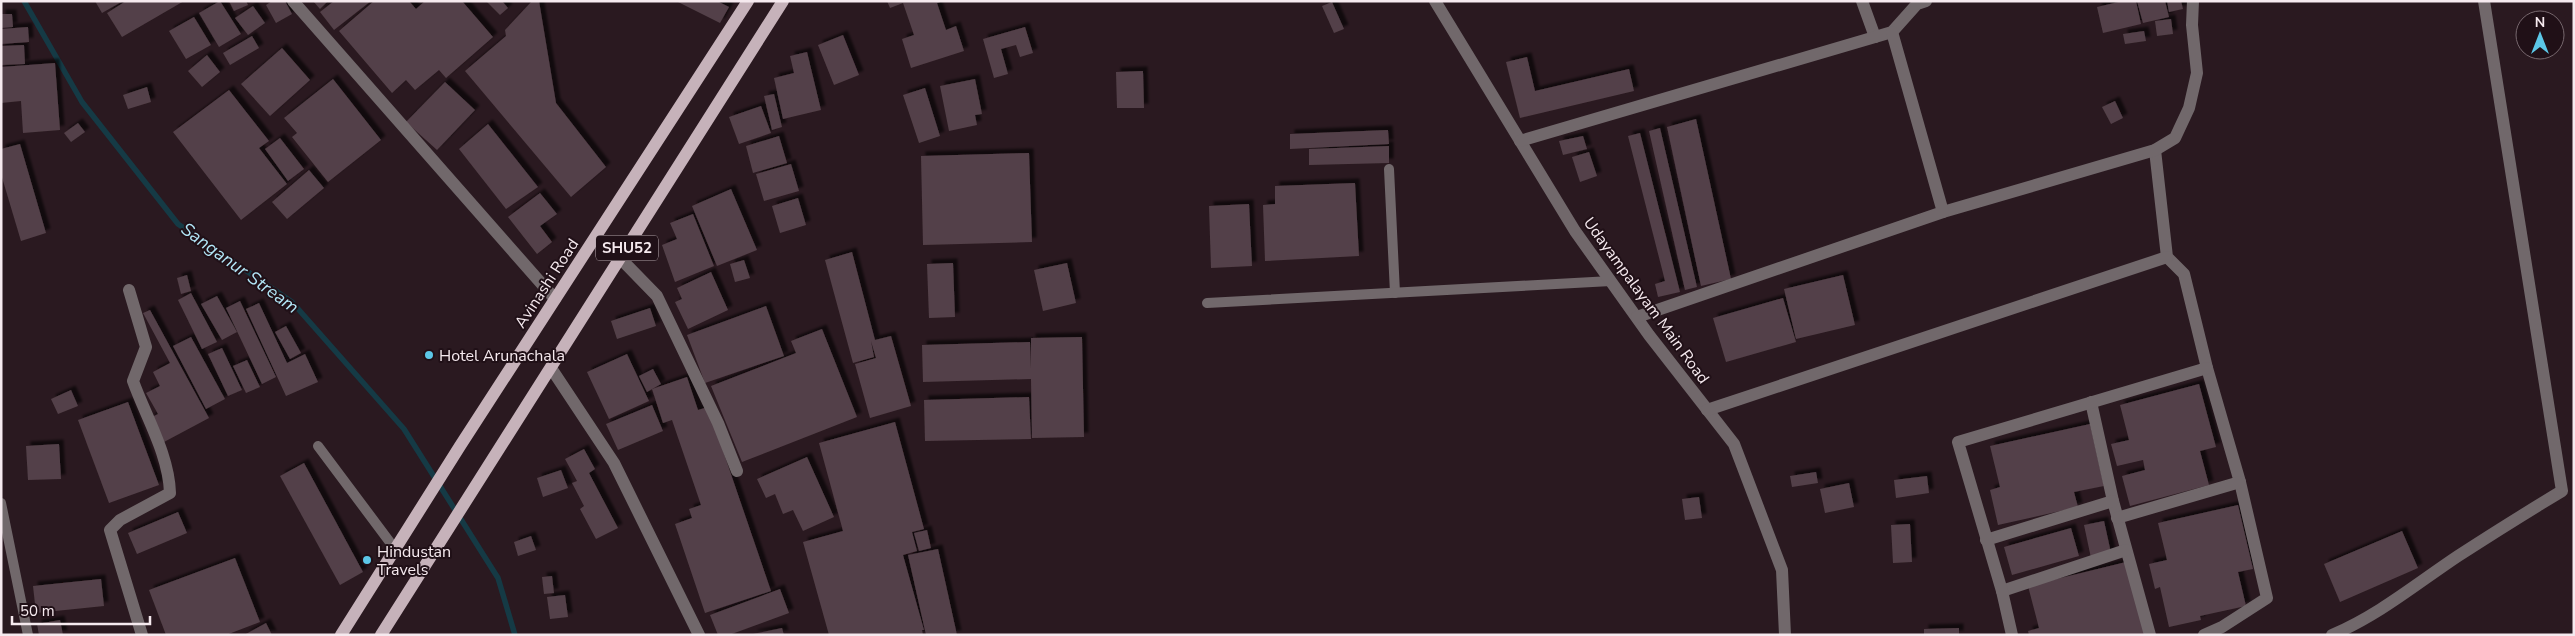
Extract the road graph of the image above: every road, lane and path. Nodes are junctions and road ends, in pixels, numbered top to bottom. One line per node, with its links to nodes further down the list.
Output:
1 (292, 1): 20 (street)
2 (748, 1): 20 (main road, Avinashi Road / SHU52)
3 (783, 1): 16 (main road, SHU52)
4 (1435, 1): 11 (street, Udayampalayam Main Road)
5 (1862, 1): 10 (street)
6 (1926, 1): 9 (street)
7 (2192, 1): 12 (street)
8 (2484, 1): 46 (street)
9 (1892, 32): 10 (street); 14 (street)
10 (1875, 37): 11 (street)
11 (1520, 141): 17 (street, Udayampalayam Main Road)
12 (2154, 150): 14 (street); 15 (street)
13 (1389, 169): 19 (lane)
14 (1942, 212): 22 (street)
15 (2167, 257): 24 (street); 26 (street)
16 (620, 258): 23 (main road, SHU52); 28 (street)
17 (1611, 281): 19 (lane); 22 (street, Udayampalayam Main Road)
18 (129, 290): 38 (street)
19 (1395, 293): 21 (lane)
20 (556, 299): 34 (main road, Avinashi Road / SHU52)
21 (1207, 303)
22 (1637, 317): 26 (street, Udayampalayam Main Road)
23 (551, 368): 40 (main road, SHU52); 41 (street)
24 (2207, 368): 25 (street); 29 (street)
25 (2091, 402): 30 (street); 33 (street)
26 (1707, 410): 42 (street, Udayampalayam Main Road)
27 (318, 446): 34 (lane)
28 (737, 471)
29 (2240, 482): 32 (street); 45 (street)
30 (2113, 501): 32 (street); 33 (street)
31 (1, 503): 37 (lane)
32 (2117, 518): 35 (street)
33 (1986, 540): 36 (street)
34 (395, 549): 39 (main road, Avinashi Road / SHU52)
35 (2126, 550): 36 (street); 44 (street)
36 (2002, 591): 43 (street)
37 (28, 635)
38 (142, 635)
39 (341, 635)
40 (381, 635)
41 (699, 635)
42 (1785, 635)
43 (2012, 635)
44 (2150, 635)
45 (2204, 635)
46 (2332, 635)

